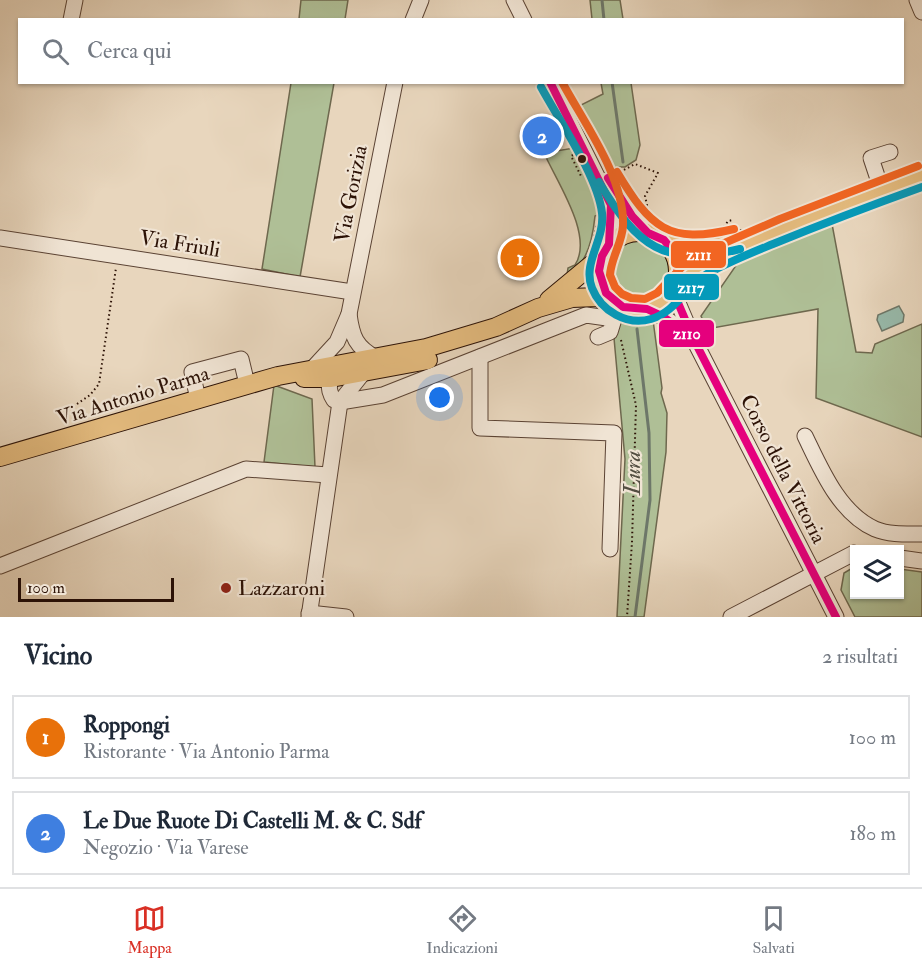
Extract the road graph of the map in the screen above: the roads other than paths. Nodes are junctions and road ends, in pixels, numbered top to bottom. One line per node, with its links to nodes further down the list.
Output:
1 (75, 0): 7 (street)
2 (420, 0): 8 (street)
3 (507, 0): 9 (street)
4 (514, 0): 10 (street)
5 (917, 0): 6 (street)
6 (922, 12)
7 (71, 18)
8 (414, 18)
9 (516, 18)
10 (523, 18)
11 (395, 84): 22 (street, Via Gorizia)
12 (551, 84): 20 (street)
13 (558, 84): 18 (street)
14 (890, 152): 16 (street)
15 (922, 176): 16 (main road)
16 (882, 191): 17 (main road)
17 (791, 225): 18 (main road); 21 (main road)
18 (663, 234): 20 (main road); 21 (main road)
19 (0, 238): 22 (street, Via Friuli)
20 (601, 250): 23 (main road, Via Antonio Parma); 25 (main road)
21 (674, 289): 24 (main road); 29 (street, Corso della Vittoria)
22 (352, 292): 26 (street, Via Gorizia)
23 (538, 308): 25 (main road, Via Antonio Parma); 27 (main road, Via Antonio Parma)
24 (647, 309): 25 (main road); 29 (street, Corso della Vittoria)
25 (615, 311): 28 (street); 30 (street)
26 (349, 314): 31 (street, Via Gorizia); 32 (street, Via Gorizia)
27 (496, 327): 31 (main road, Via Antonio Parma); 33 (main road, Via Antonio Parma)
28 (598, 337)
29 (693, 338): 48 (street, Corso della Vittoria)
30 (480, 357): 38 (street); 43 (street)
31 (376, 358): 32 (main road, Via Antonio Parma); 35 (street)
32 (313, 368): 34 (main road, Via Antonio Parma)
33 (363, 373): 35 (main road, Via Antonio Parma); 38 (street)
34 (278, 375): 35 (main road, Via Antonio Parma); 36 (main road, Via Antonio Parma)
35 (331, 378): 38 (street)
36 (247, 384): 37 (main road, Via Antonio Parma); 37 (street)
37 (198, 399): 40 (main road, Via Antonio Parma)
38 (339, 402): 41 (street)
39 (805, 436): 42 (street)
40 (0, 457)
41 (328, 475): 47 (street); 49 (street)
42 (922, 534)
43 (610, 549)
44 (850, 556): 48 (street)
45 (904, 559): 46 (street)
46 (922, 561)
47 (0, 566)
48 (813, 575): 51 (street); 52 (street, Corso della Vittoria)
49 (309, 615): 50 (street)
50 (346, 617)
51 (731, 617)
52 (836, 617)

